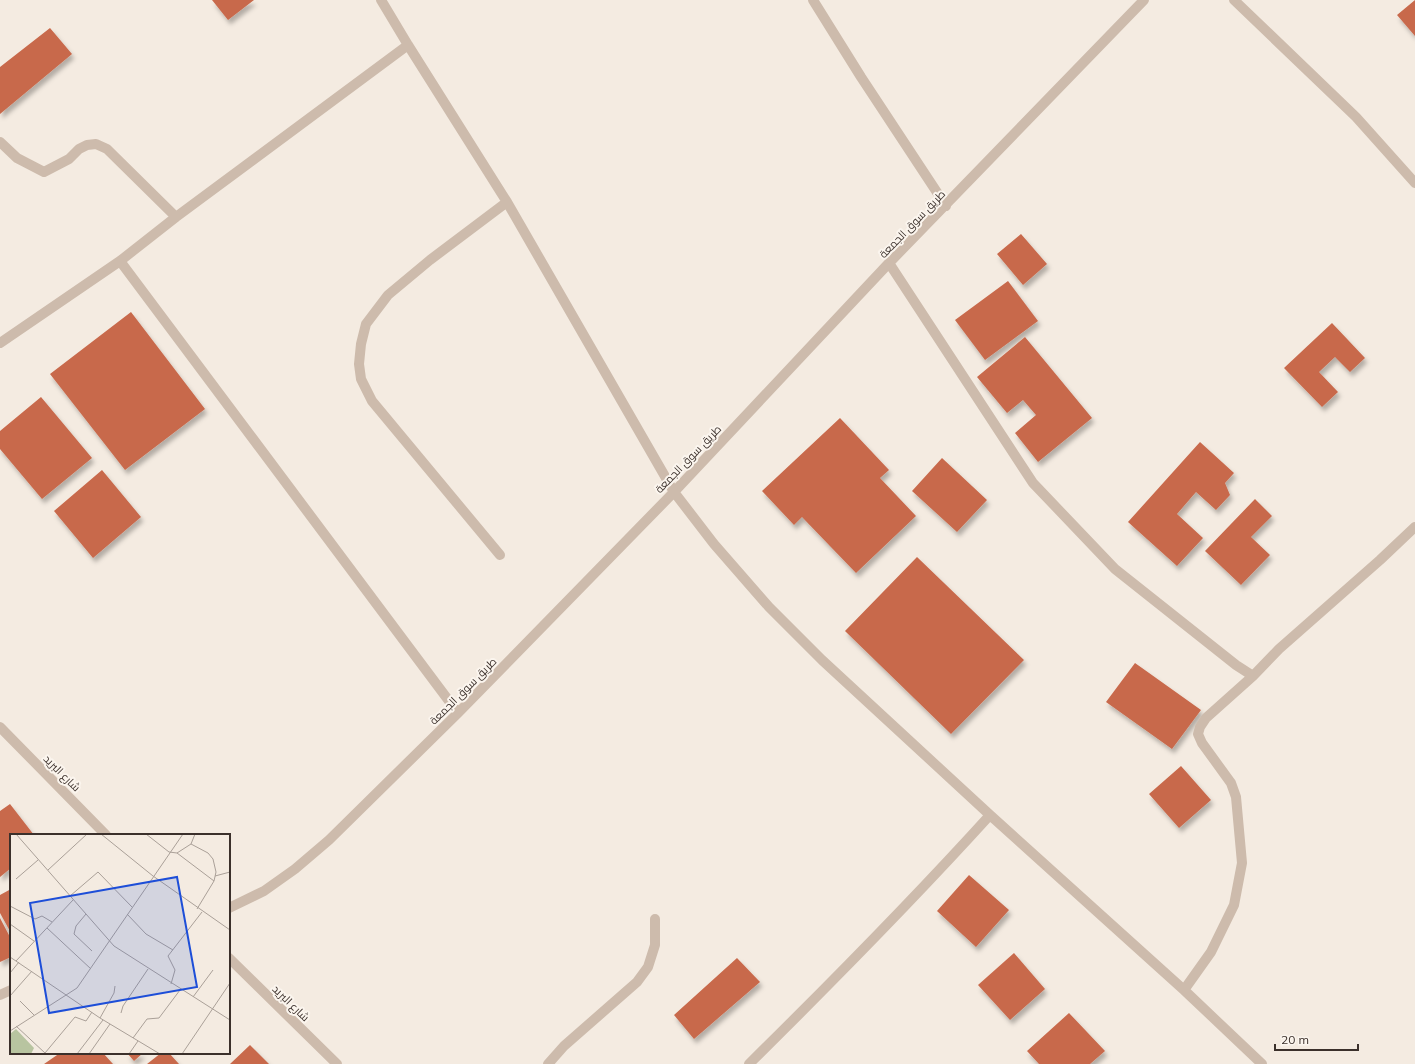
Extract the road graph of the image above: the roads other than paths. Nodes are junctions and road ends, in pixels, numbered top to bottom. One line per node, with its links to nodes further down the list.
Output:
1 (813, 0): 9 (street)
2 (1144, 0): 9 (street, طريق سوق الجمعة)
3 (1234, 0): 7 (street)
4 (386, 2): 5 (street)
5 (408, 45): 8 (street); 10 (street)
6 (0, 142): 10 (street)
7 (1415, 183)
8 (507, 202): 14 (street); 16 (street)
9 (946, 206): 12 (street, طريق سوق الجمعة)
10 (176, 217): 11 (street)
11 (120, 261): 13 (street); 18 (street)
12 (890, 263): 14 (street, طريق سوق الجمعة); 17 (street)
13 (0, 343)
14 (674, 492): 18 (street, طريق سوق الجمعة); 20 (street)
15 (1415, 527): 17 (street)
16 (500, 555)
17 (1253, 676): 26 (street)
18 (458, 713): 22 (street, طريق سوق الجمعة)
19 (0, 727): 21 (street, شارع البريد)
20 (990, 815): 26 (street); 31 (street)
21 (105, 834)
22 (230, 908)
23 (655, 919): 30 (street)
24 (230, 959): 29 (street, شارع البريد)
25 (10, 990): 27 (street)
26 (1184, 990): 28 (street)
27 (0, 995)
28 (1255, 1062)
29 (337, 1064)
30 (548, 1064)
31 (749, 1064)

